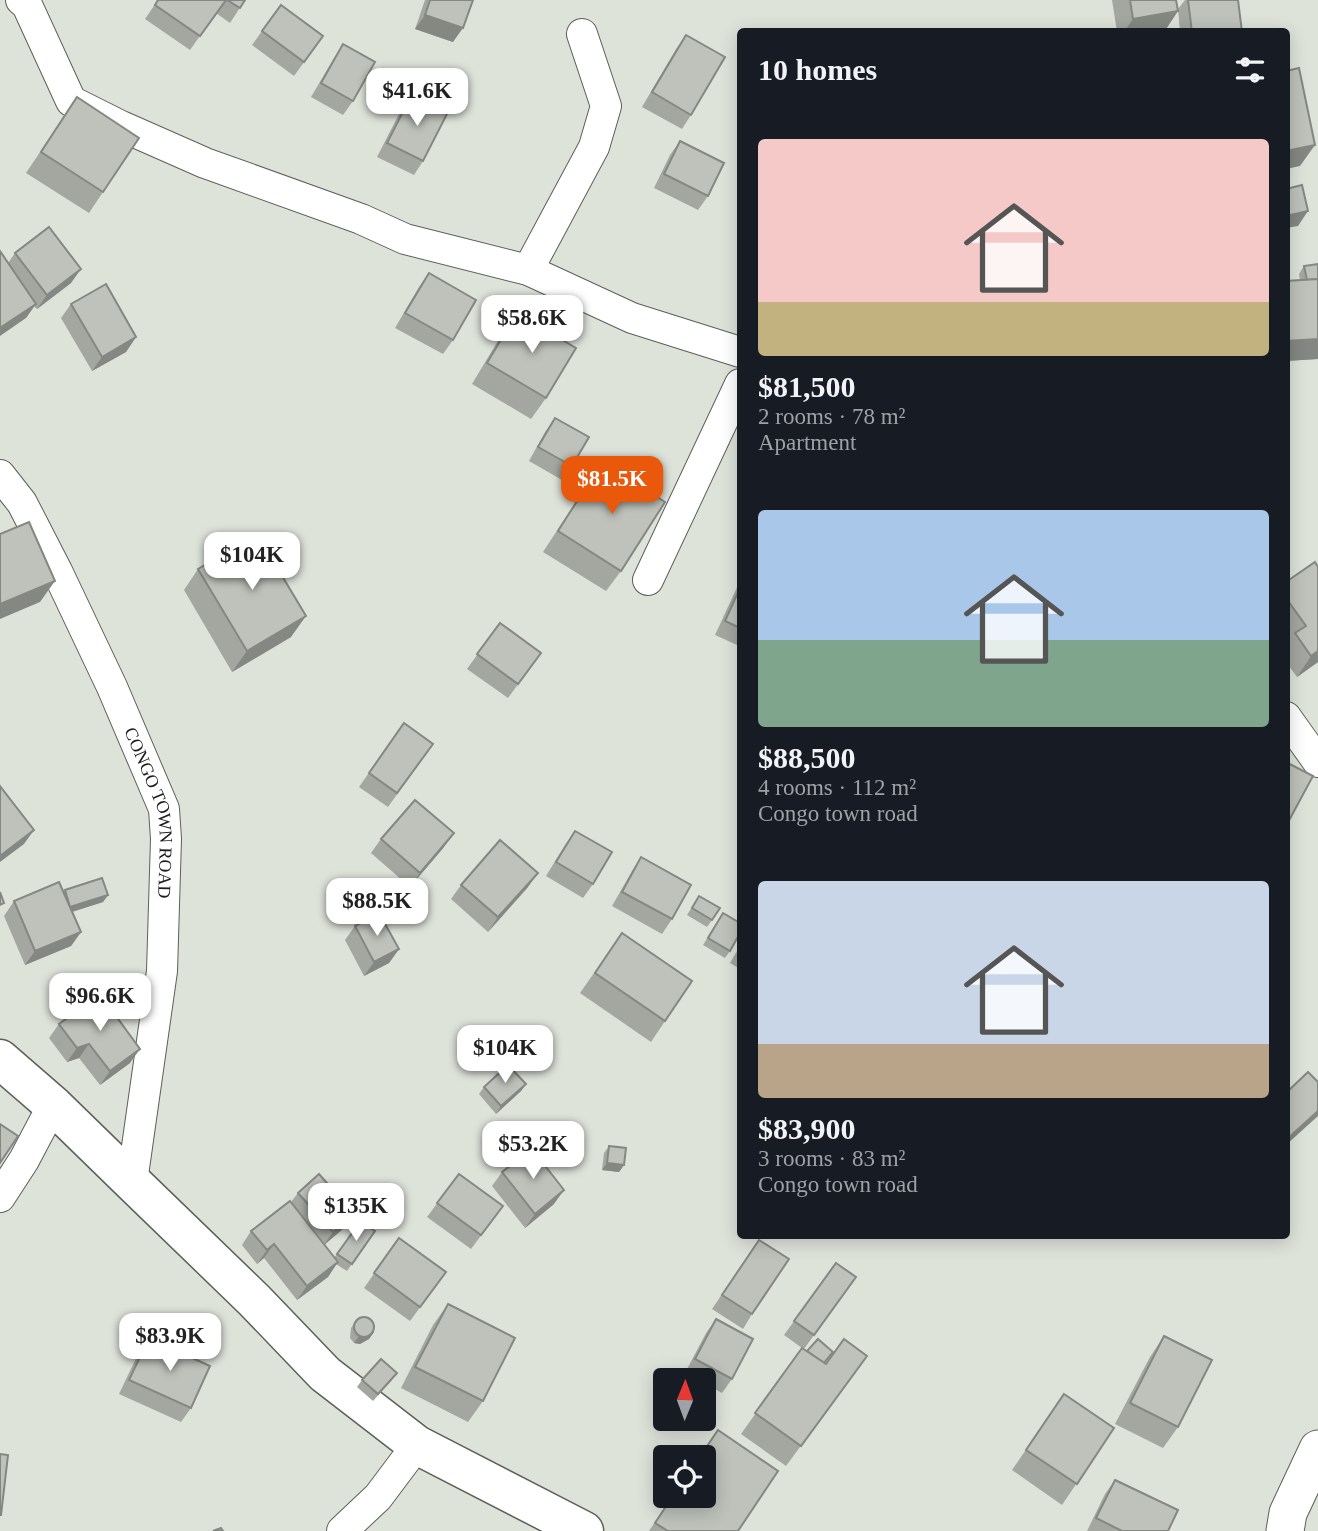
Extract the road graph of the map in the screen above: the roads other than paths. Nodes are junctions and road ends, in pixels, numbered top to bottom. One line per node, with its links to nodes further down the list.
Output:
1 (21, 0): 3 (street)
2 (582, 34): 3 (street)
3 (528, 270): 4 (street)
4 (737, 351)
5 (737, 390): 7 (street)
6 (0, 474): 12 (street, CONGO TOWN ROAD)
7 (648, 580)
8 (1290, 723): 9 (street)
9 (1318, 762)
10 (0, 1059): 11 (main road)
11 (53, 1105): 12 (main road); 13 (street)
12 (132, 1182): 14 (main road)
13 (0, 1196)
14 (417, 1445): 16 (street); 17 (main road)
15 (1318, 1449): 18 (street)
16 (342, 1531)
17 (584, 1531)
18 (1285, 1531)

